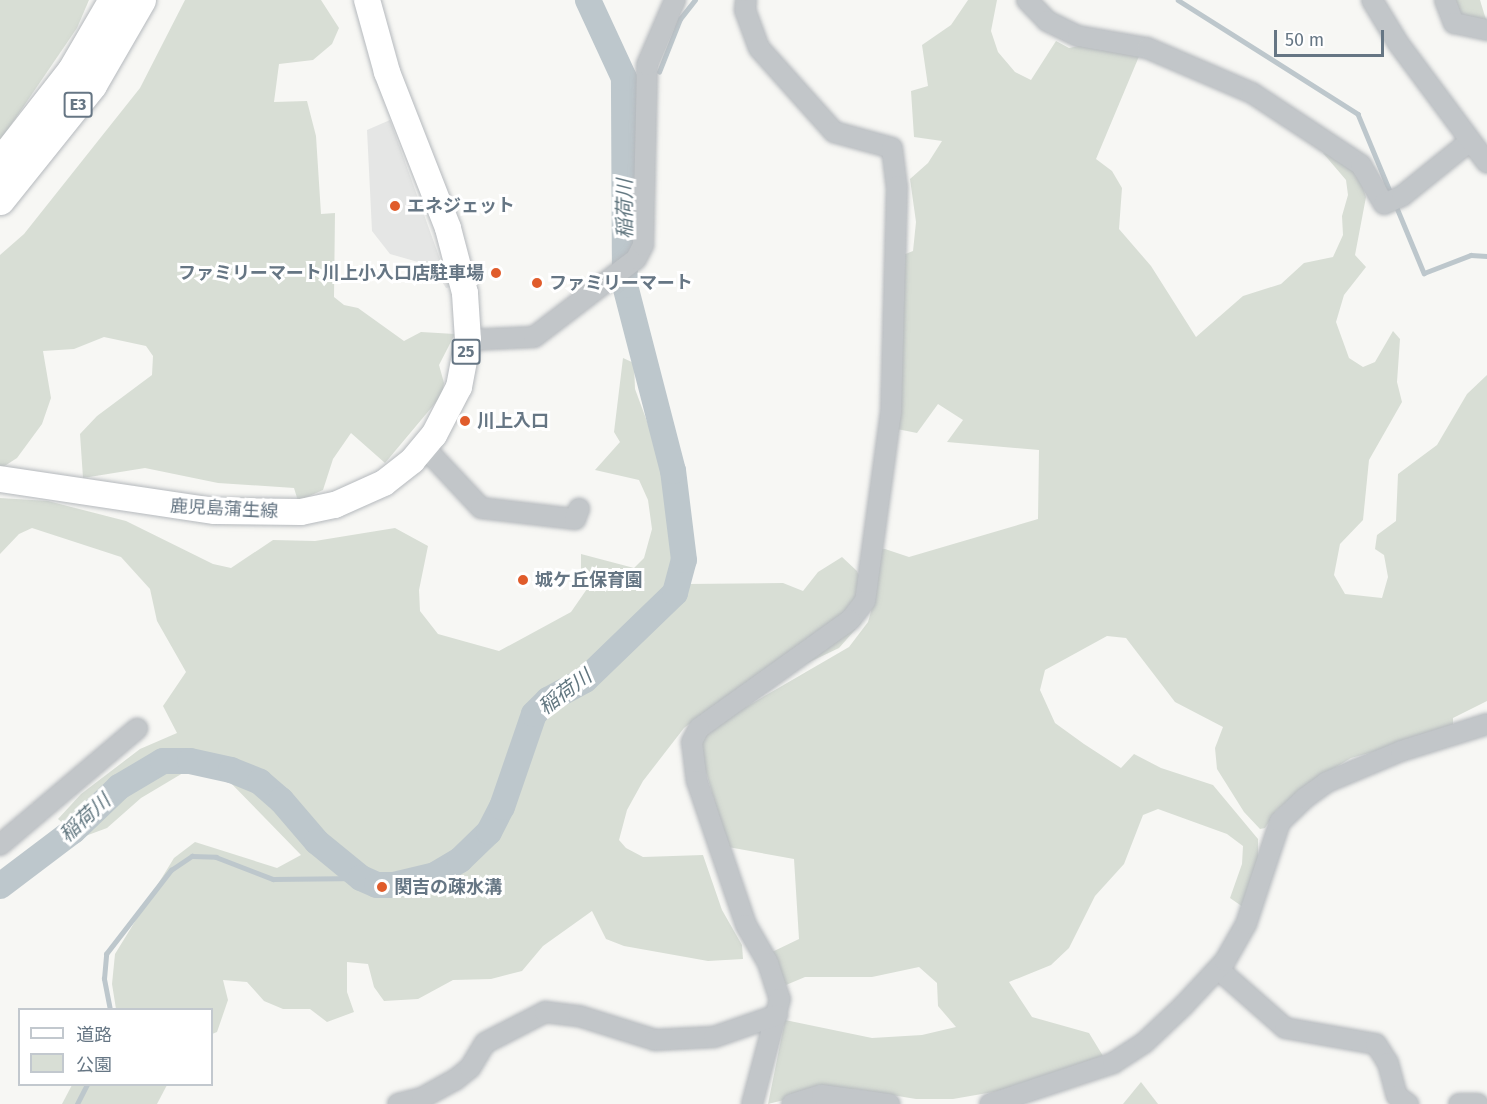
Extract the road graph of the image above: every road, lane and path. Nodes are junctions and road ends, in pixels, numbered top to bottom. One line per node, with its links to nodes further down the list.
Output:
1 (114, 0): 12 (highway, E3)
2 (141, 0): 13 (highway, E3)
3 (367, 0): 14 (main road, 鹿児島蒲生線 / 25)
4 (675, 0): 14 (street)
5 (746, 0): 22 (street)
6 (1027, 0): 10 (street)
7 (1372, 0): 10 (street)
8 (1445, 0): 9 (street)
9 (1487, 30)
10 (1469, 142): 11 (street)
11 (1487, 163)
12 (0, 164)
13 (0, 200)
14 (468, 340): 15 (main road, 鹿児島蒲生線 / 25)
15 (424, 447): 16 (main road, 鹿児島蒲生線 / 25); 17 (street)
16 (0, 479)
17 (579, 510)
18 (1487, 724): 21 (street)
19 (137, 729): 20 (street)
20 (0, 845)
21 (1218, 969): 27 (street); 28 (street)
22 (777, 1015): 23 (street); 24 (street)
23 (398, 1104)
24 (752, 1104)
25 (792, 1104): 26 (street)
26 (888, 1104)
27 (990, 1104)
28 (1408, 1104)
29 (1459, 1104): 30 (street)
30 (1478, 1104)

